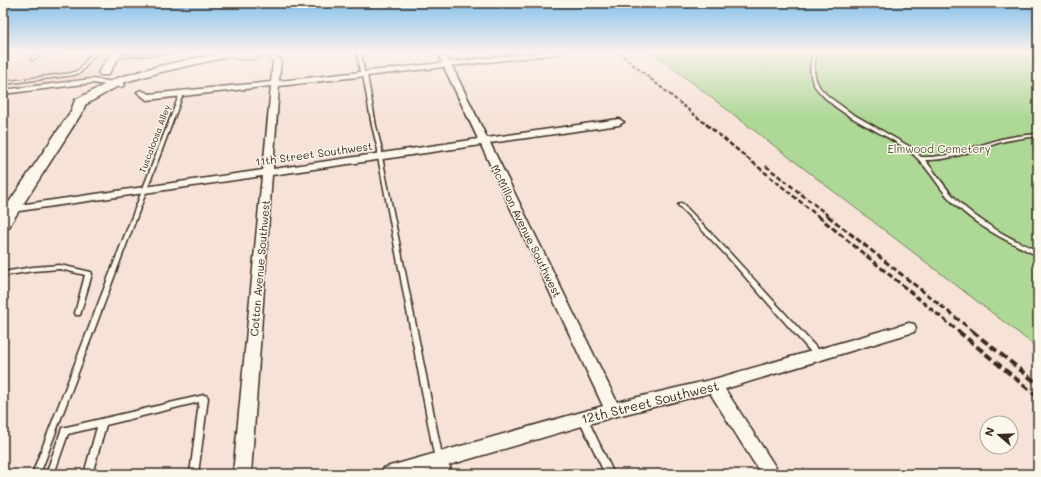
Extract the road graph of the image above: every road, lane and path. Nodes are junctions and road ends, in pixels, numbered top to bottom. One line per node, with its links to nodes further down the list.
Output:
1 (71, 74): 9 (lane)
2 (144, 74): 11 (street)
3 (151, 74): 11 (street)
4 (276, 74): 10 (street, Cotton Avenue Southwest)
5 (352, 74): 10 (street)
6 (363, 74): 18 (lane)
7 (451, 74): 17 (street, McMillon Avenue Southwest)
8 (812, 74): 19 (lane)
9 (3, 83)
10 (276, 83): 14 (street); 20 (street, Cotton Avenue Southwest)
11 (117, 84): 12 (street); 23 (street)
12 (3, 92)
13 (141, 92): 14 (street)
14 (181, 94): 21 (lane, Tuscaloosa Alley)
15 (620, 122): 17 (street, 11th Street Southwest)
16 (1038, 135): 19 (lane)
17 (483, 142): 18 (street, 11th Street Southwest); 31 (street, McMillon Avenue Southwest)
18 (380, 157): 20 (street, 11th Street Southwest); 34 (lane)
19 (921, 158): 25 (lane)
20 (268, 173): 21 (street, 11th Street Southwest); 39 (street, Cotton Avenue Southwest)
21 (144, 191): 23 (street, 11th Street Southwest); 35 (lane, Tuscaloosa Alley)
22 (681, 205): 29 (lane)
23 (12, 209): 24 (street)
24 (3, 222)
25 (1038, 253)
26 (3, 274): 27 (lane)
27 (78, 313)
28 (909, 328): 29 (street, 12th Street Southwest)
29 (819, 356): 30 (street, 12th Street Southwest)
30 (714, 386): 31 (street, 12th Street Southwest); 42 (street)
31 (613, 410): 32 (street, 12th Street Southwest)
32 (583, 419): 34 (street, 12th Street Southwest); 41 (lane)
33 (103, 422): 36 (lane); 37 (lane); 38 (lane)
34 (441, 467): 40 (street, 12th Street Southwest)
35 (36, 474)
36 (50, 474)
37 (88, 474)
38 (194, 474)
39 (242, 474)
40 (390, 474)
41 (610, 474)
42 (771, 474)

